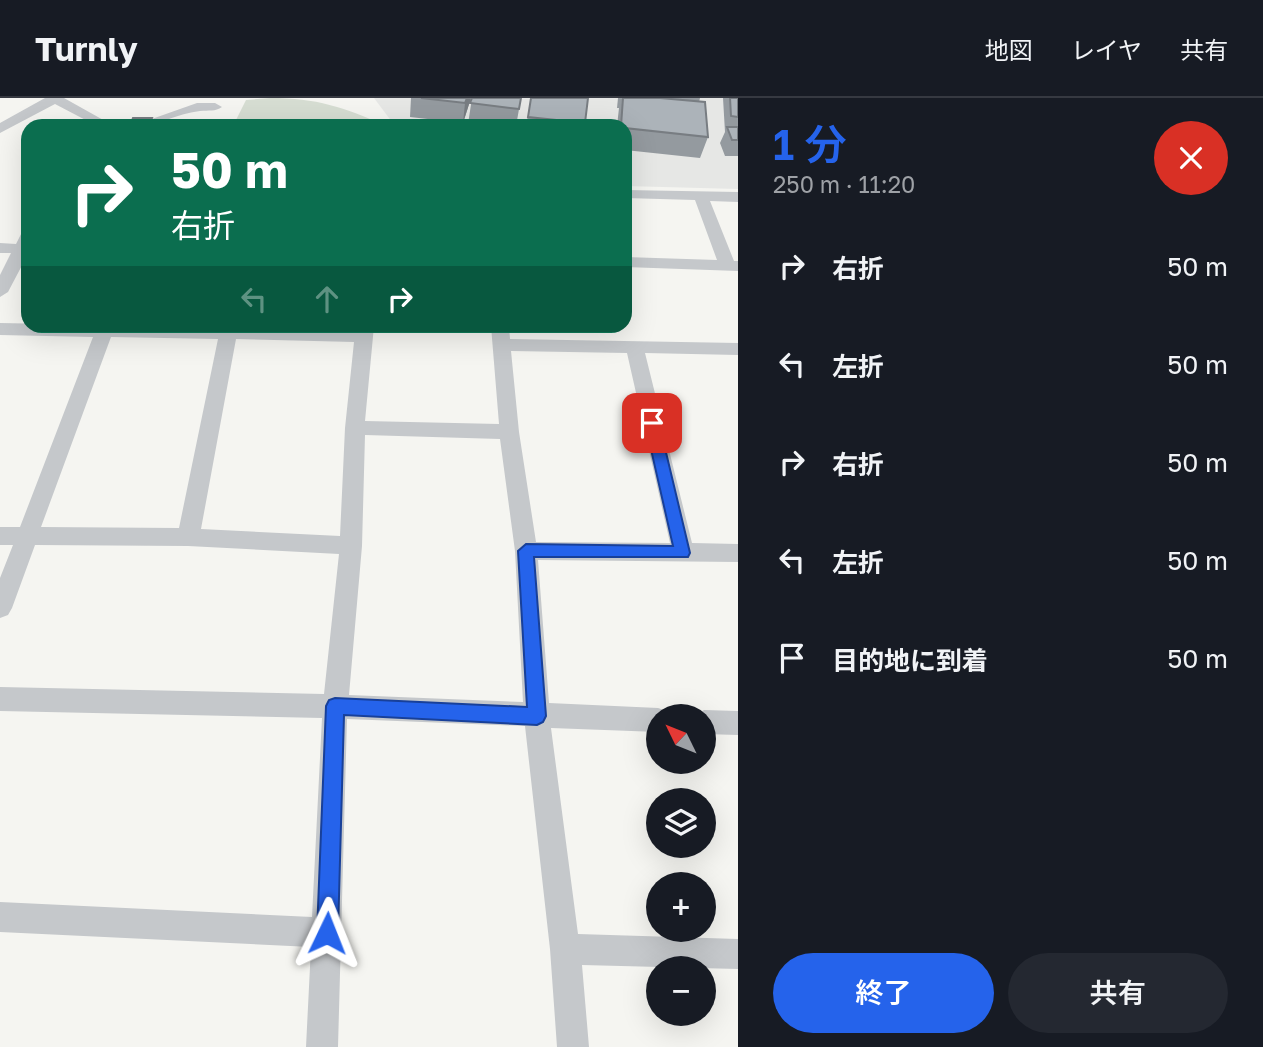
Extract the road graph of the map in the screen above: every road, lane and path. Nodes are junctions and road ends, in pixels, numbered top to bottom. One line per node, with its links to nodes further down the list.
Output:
1 (54, 98): 3 (street); 6 (street)
2 (216, 102): 4 (street); 5 (street)
3 (94, 119)
4 (160, 119)
5 (211, 119)
6 (0, 129)
7 (632, 194): 8 (street)
8 (701, 196): 9 (street); 14 (street)
9 (738, 197)
10 (21, 246): 11 (street)
11 (0, 248)
12 (21, 254): 15 (street)
13 (632, 262): 14 (street)
14 (732, 265)
15 (0, 292)
16 (0, 329): 17 (street)
17 (21, 330)
18 (104, 333): 29 (street)
19 (166, 333): 22 (street)
20 (273, 333): 22 (street)
21 (364, 333): 26 (street)
22 (228, 334): 30 (street)
23 (500, 335): 24 (street); 27 (street)
24 (634, 346): 25 (street); 33 (street)
25 (738, 349)
26 (355, 428): 27 (street); 31 (street)
27 (509, 432): 32 (street)
28 (0, 536): 29 (street)
29 (28, 537): 30 (street); 35 (street)
30 (188, 537): 31 (street)
31 (351, 546): 37 (street)
32 (526, 551): 33 (street); 38 (street)
33 (682, 553): 34 (street)
34 (738, 553)
35 (0, 608)
36 (0, 699): 37 (street)
37 (335, 706): 38 (street); 43 (street)
38 (537, 716): 39 (street); 44 (street)
39 (646, 720)
40 (716, 722): 41 (street)
41 (738, 723)
42 (0, 916): 43 (street)
43 (327, 933): 46 (street)
44 (565, 949): 45 (street); 47 (street)
45 (738, 954)
46 (322, 1047)
47 (573, 1047)

